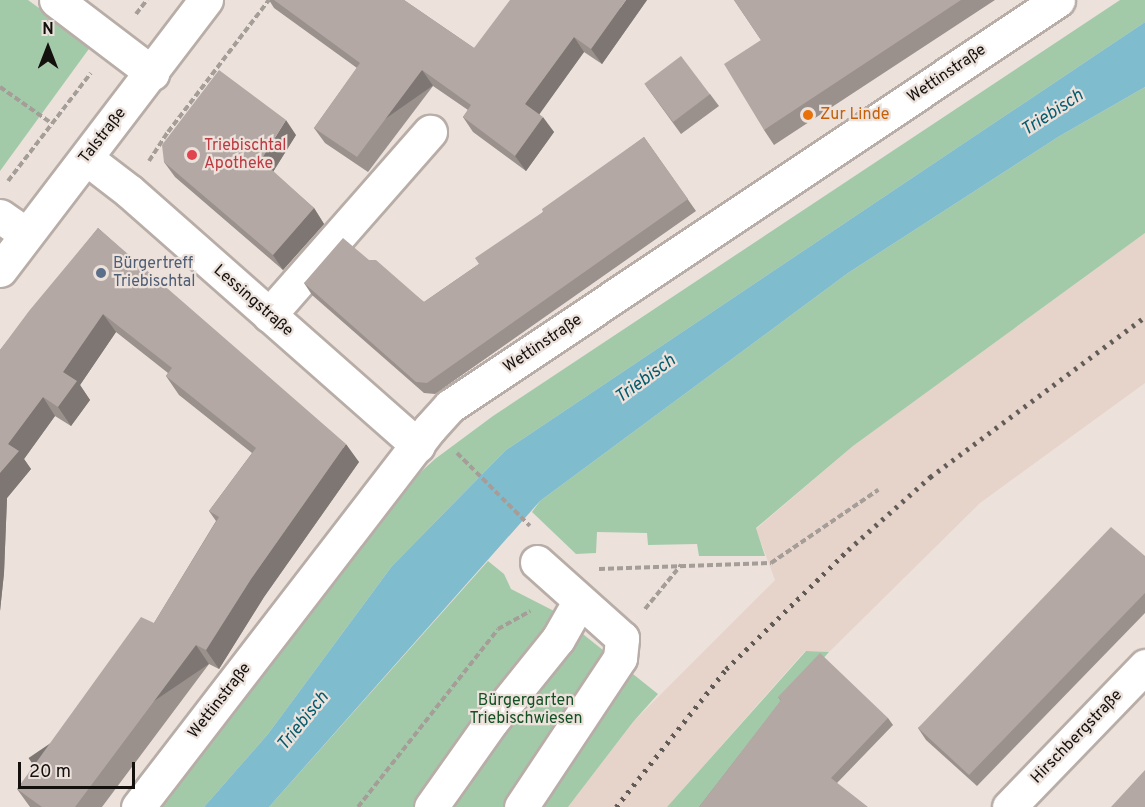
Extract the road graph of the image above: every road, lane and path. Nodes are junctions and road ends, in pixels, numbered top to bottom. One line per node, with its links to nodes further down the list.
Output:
1 (56, 0): 4 (street)
2 (206, 0): 5 (street, Talstraße)
3 (1058, 0): 14 (street, Wettinstraße)
4 (114, 44): 5 (street); 7 (path)
5 (152, 73): 9 (street, Talstraße)
6 (0, 87): 7 (path)
7 (51, 123): 10 (path)
8 (430, 132): 13 (street)
9 (86, 158): 11 (street, Talstraße); 13 (street, Lessingstraße)
10 (6, 182)
11 (13, 225): 12 (street, Talstraße)
12 (0, 270)
13 (269, 315): 14 (street, Lessingstraße)
14 (418, 446): 23 (street, Wettinstraße)
15 (454, 450): 17 (path)
16 (878, 490): 18 (path)
17 (537, 547): 20 (street)
18 (681, 565): 19 (path); 21 (path)
19 (593, 570)
20 (574, 597): 21 (street); 24 (path); 25 (street)
21 (622, 638): 26 (street)
22 (1145, 666): 27 (street, Hirschbergstraße)
23 (138, 807)
24 (358, 807)
25 (431, 807)
26 (521, 807)
27 (1009, 807)

